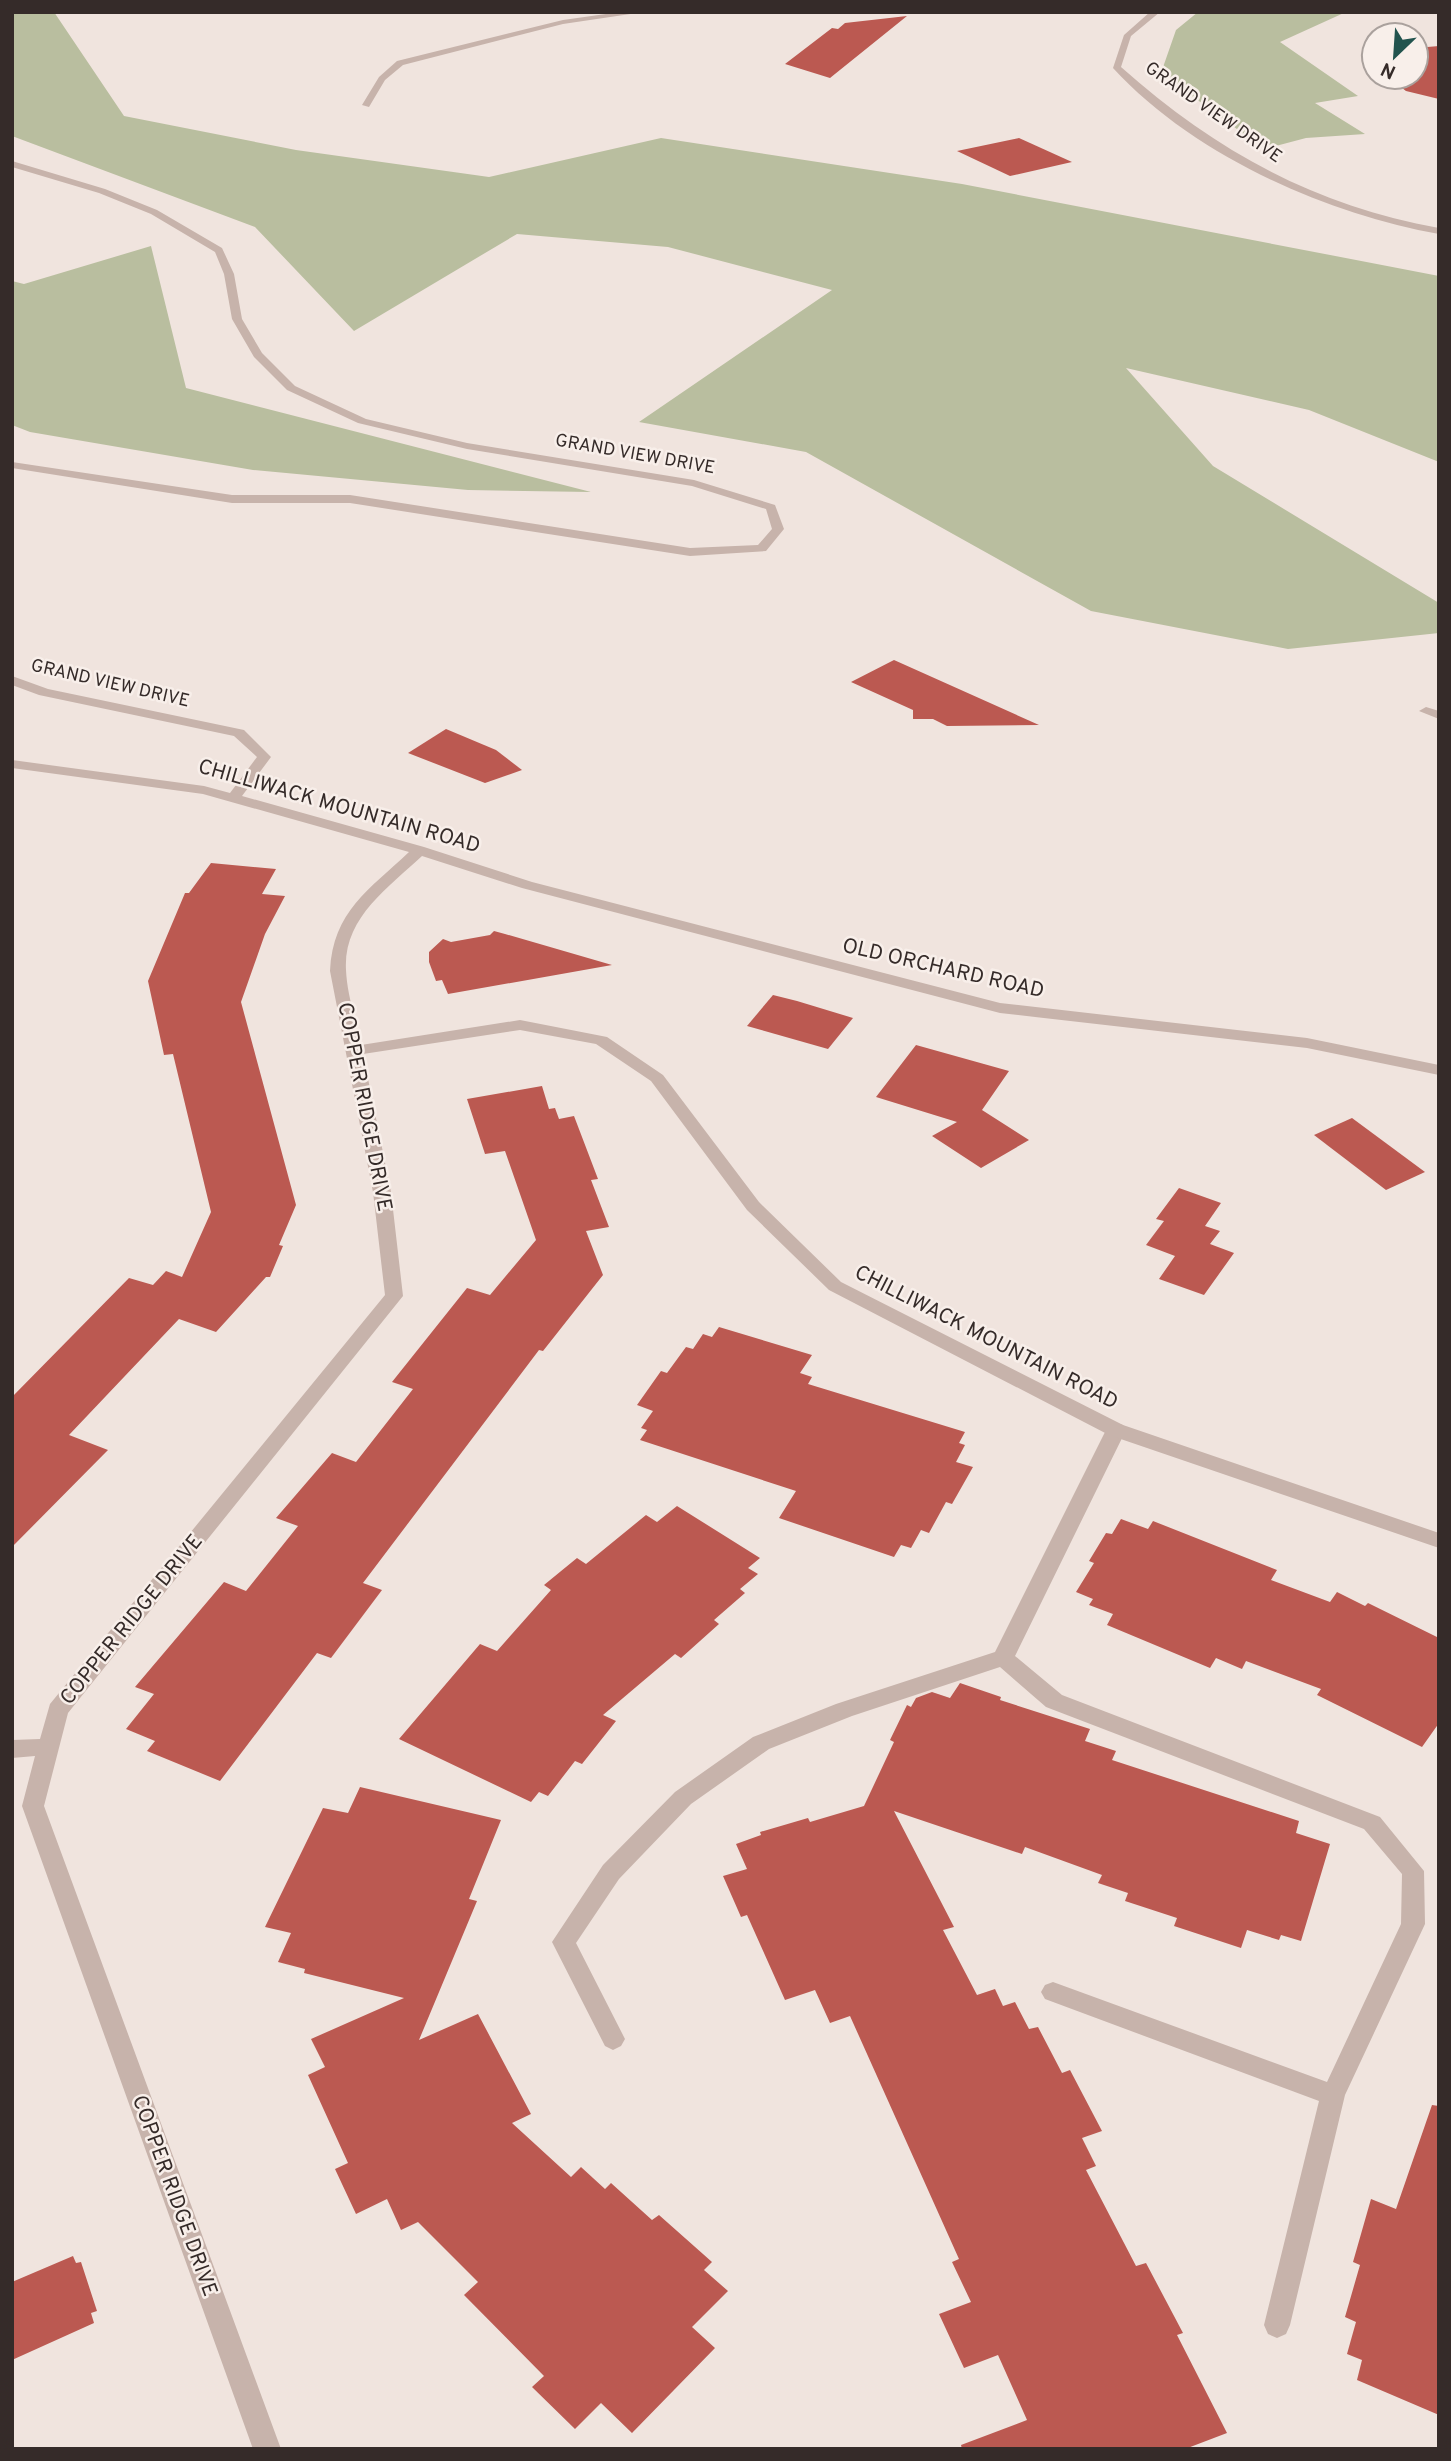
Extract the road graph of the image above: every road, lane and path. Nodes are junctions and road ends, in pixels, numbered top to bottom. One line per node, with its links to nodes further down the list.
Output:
1 (640, 12): 3 (street)
2 (1156, 12): 5 (street, GRAND VIEW DRIVE)
3 (366, 105)
4 (12, 164): 6 (street, GRAND VIEW DRIVE)
5 (1439, 231)
6 (12, 465)
7 (12, 680): 9 (street, GRAND VIEW DRIVE)
8 (12, 765): 9 (street, CHILLIWACK MOUNTAIN ROAD)
9 (233, 798): 10 (street, CHILLIWACK MOUNTAIN ROAD)
10 (419, 850): 11 (street, CHILLIWACK MOUNTAIN ROAD); 12 (street, COPPER RIDGE DRIVE)
11 (527, 885): 13 (street, OLD ORCHARD ROAD)
12 (353, 1051): 14 (street, CHILLIWACK MOUNTAIN ROAD); 17 (street, COPPER RIDGE DRIVE)
13 (1439, 1070)
14 (1116, 1430): 15 (street, CHILLIWACK MOUNTAIN ROAD); 16 (street)
15 (1439, 1541)
16 (1003, 1658): 20 (street); 21 (street)
17 (49, 1747): 18 (street); 23 (street, COPPER RIDGE DRIVE)
18 (12, 1749)
19 (1053, 1992): 21 (street)
20 (613, 2039)
21 (1333, 2095): 22 (street)
22 (1277, 2325)
23 (267, 2449)

